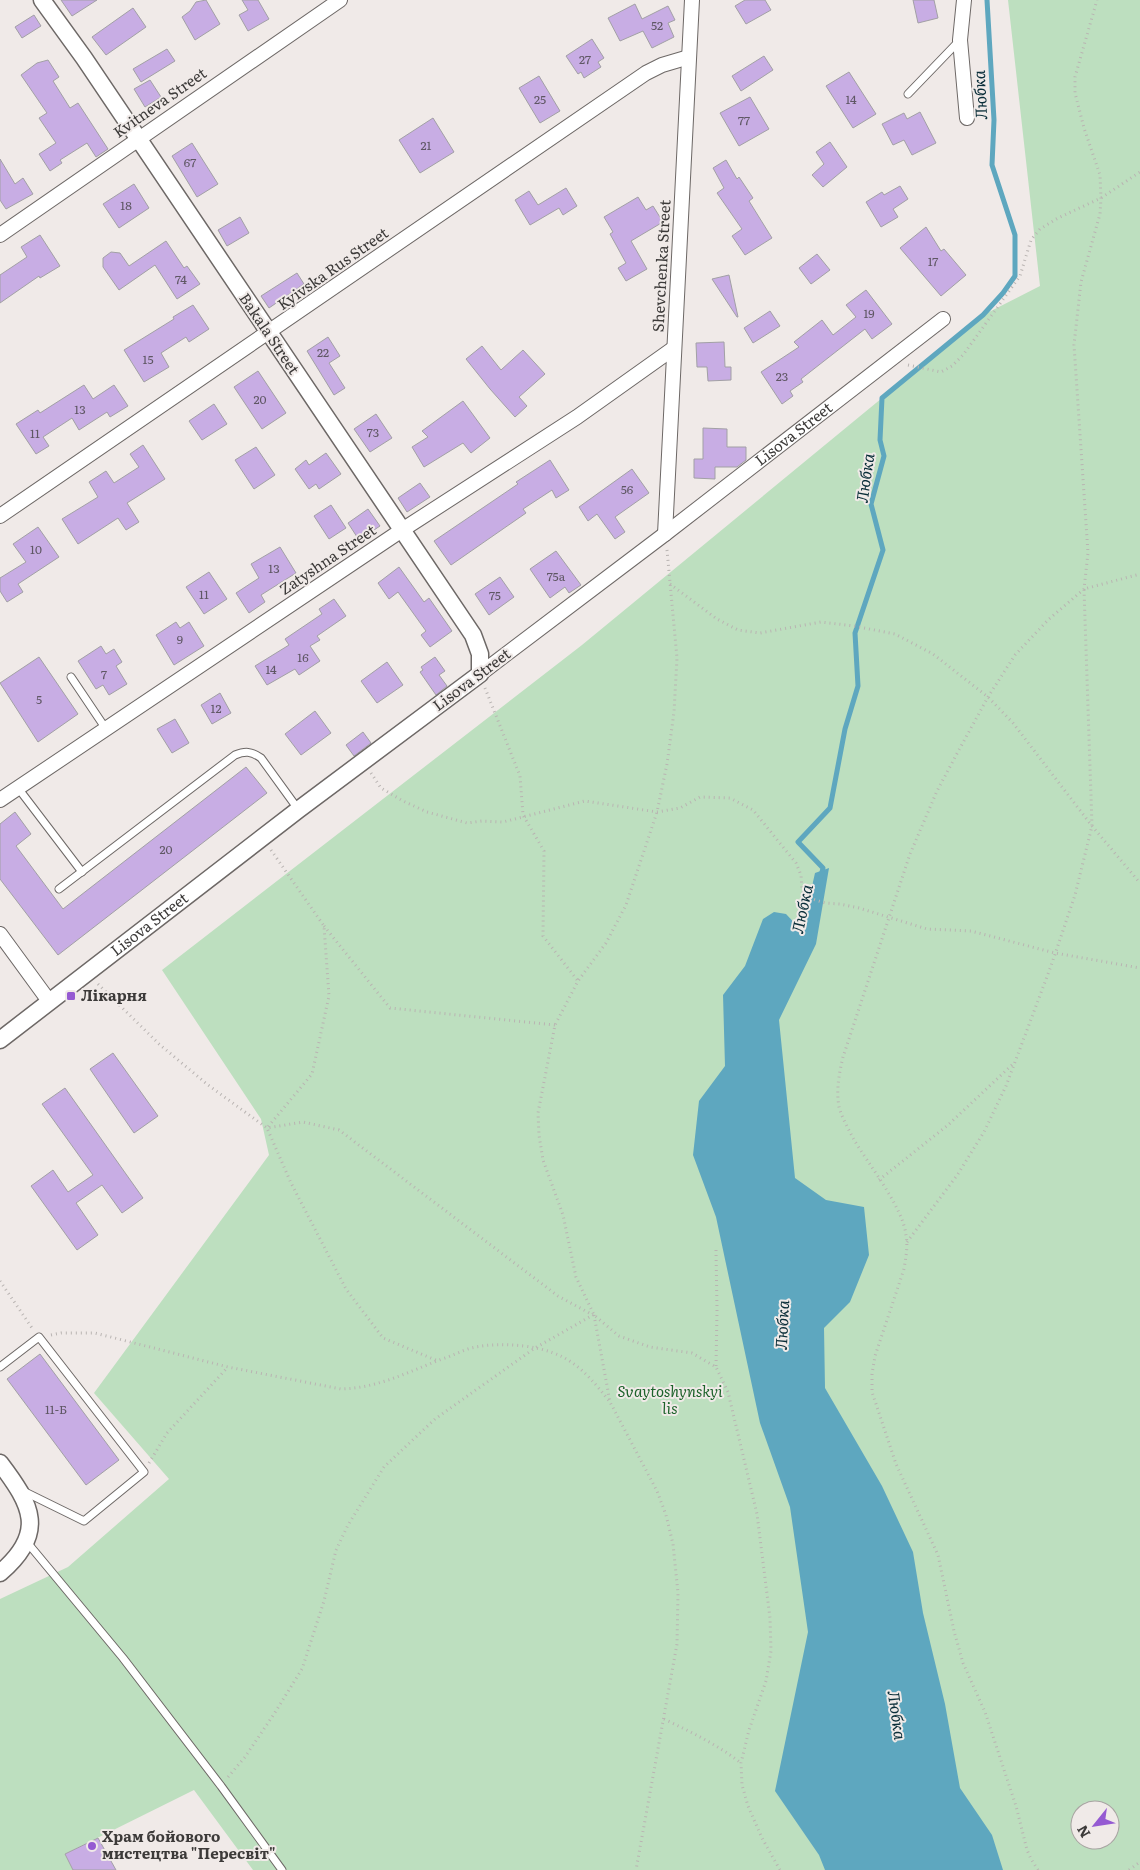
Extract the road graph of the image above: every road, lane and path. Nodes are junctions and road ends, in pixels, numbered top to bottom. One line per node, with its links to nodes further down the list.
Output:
1 (42, 0): 10 (street, Bakala Street)
2 (340, 0): 10 (street, Kvitneva Street)
3 (692, 0): 7 (street, Shevchenka Street)
4 (964, 0): 6 (street)
5 (1097, 0): 12 (path)
6 (960, 40): 8 (lane); 9 (street)
7 (689, 57): 15 (street, Kyivska Rus Street); 16 (street, Shevchenka Street)
8 (908, 94)
9 (967, 118)
10 (138, 138): 13 (street, Kvitneva Street); 15 (street, Bakala Street)
11 (1140, 172): 12 (path)
12 (1101, 198): 17 (path); 23 (path)
13 (0, 235)
14 (943, 319): 20 (street, Lisova Street)
15 (268, 333): 18 (street, Kyivska Rus Street); 19 (street, Bakala Street)
16 (674, 348): 19 (street, Zatyshna Street); 20 (street, Shevchenka Street)
17 (910, 366)
18 (0, 516)
19 (402, 530): 24 (street, Bakala Street); 27 (street, Zatyshna Street)
20 (665, 534): 22 (path); 24 (street, Lisova Street)
21 (1140, 574): 23 (path)
22 (670, 584): 26 (path); 32 (path)
23 (1084, 589): 26 (path); 34 (path)
24 (480, 674): 28 (street, Lisova Street); 33 (path)
25 (71, 677): 27 (lane)
26 (988, 697): 34 (path); 39 (path)
27 (106, 729): 29 (street, Zatyshna Street)
28 (360, 764): 31 (street, Lisova Street); 33 (path)
29 (18, 788): 30 (street, Zatyshna Street); 36 (lane)
30 (0, 800)
31 (298, 810): 35 (street, Lisova Street); 36 (lane)
32 (657, 812): 33 (path); 39 (path); 45 (path)
33 (523, 815): 45 (path)
34 (1092, 826): 37 (path); 42 (path)
35 (262, 838): 40 (path); 44 (street, Lisova Street)
36 (82, 872): 38 (lane)
37 (1140, 883)
38 (59, 889)
39 (888, 918): 42 (path); 51 (path)
40 (324, 926): 47 (path); 50 (path)
41 (0, 934): 46 (street)
42 (1055, 953): 43 (path); 49 (path)
43 (1140, 968)
44 (87, 973): 46 (street, Lisova Street); 50 (path)
45 (578, 981): 47 (path)
46 (49, 1001): 48 (street, Lisova Street)
47 (555, 1025): 55 (path)
48 (0, 1040)
49 (1014, 1063): 51 (path); 52 (path)
50 (267, 1128): 55 (path); 58 (path)
51 (879, 1180): 52 (path)
52 (907, 1242): 75 (path)
53 (716, 1250): 61 (path)
54 (0, 1281): 56 (path)
55 (594, 1315): 57 (path); 61 (path); 62 (path)
56 (39, 1338): 59 (lane); 60 (path); 64 (lane)
57 (535, 1348): 58 (path); 62 (path); 70 (path)
58 (438, 1361): 60 (path)
59 (0, 1367)
60 (228, 1367): 64 (path)
61 (716, 1367): 69 (path)
62 (610, 1402): 68 (path)
63 (0, 1463): 65 (street)
64 (144, 1472): 65 (lane)
65 (20, 1490): 66 (street)
66 (26, 1541): 67 (street); 70 (lane)
67 (0, 1573)
68 (664, 1719): 69 (path); 73 (path)
69 (741, 1763): 74 (path)
70 (220, 1786): 72 (lane)
71 (1140, 1862): 76 (path)
72 (282, 1870)
73 (636, 1870)
74 (780, 1870)
75 (1038, 1870)
76 (1129, 1870)

